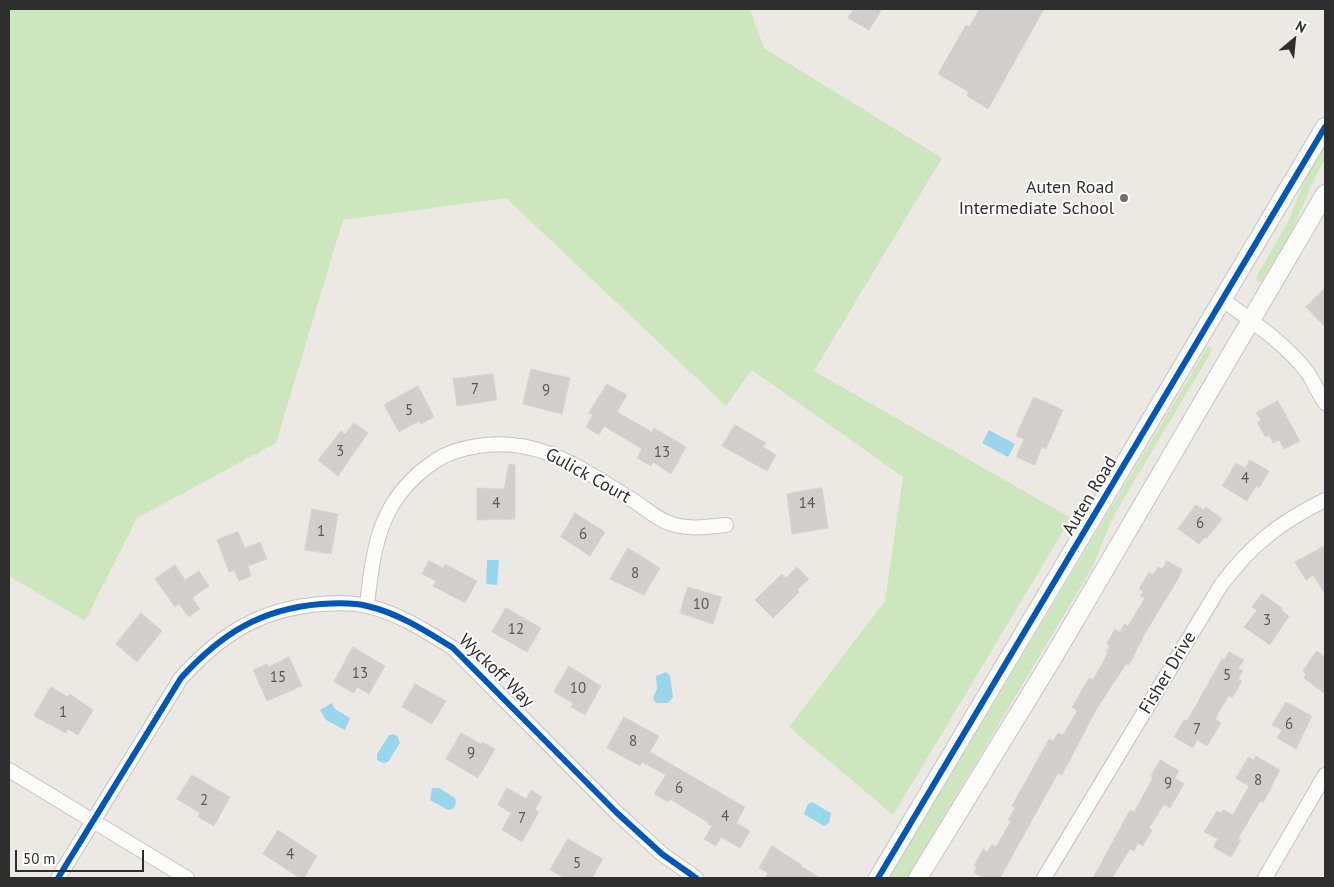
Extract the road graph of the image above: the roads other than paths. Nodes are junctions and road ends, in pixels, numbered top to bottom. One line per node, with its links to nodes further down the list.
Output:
1 (1325, 127): 3 (street, Auten Road)
2 (1325, 194): 4 (street)
3 (1223, 300): 4 (street); 15 (street, Auten Road)
4 (1251, 320): 5 (street); 16 (street)
5 (1325, 403)
6 (1325, 500): 17 (street, Fisher Drive)
7 (726, 525): 8 (street, Gulick Court)
8 (366, 605): 11 (street, Wyckoff Way); 14 (street, Wyckoff Way)
9 (9, 770): 11 (street)
10 (1325, 776): 18 (street)
11 (93, 821): 12 (street, Wyckoff Way); 13 (street)
12 (58, 878)
13 (187, 878)
14 (696, 878)
15 (878, 878)
16 (918, 878)
17 (1044, 878)
18 (1265, 878)

